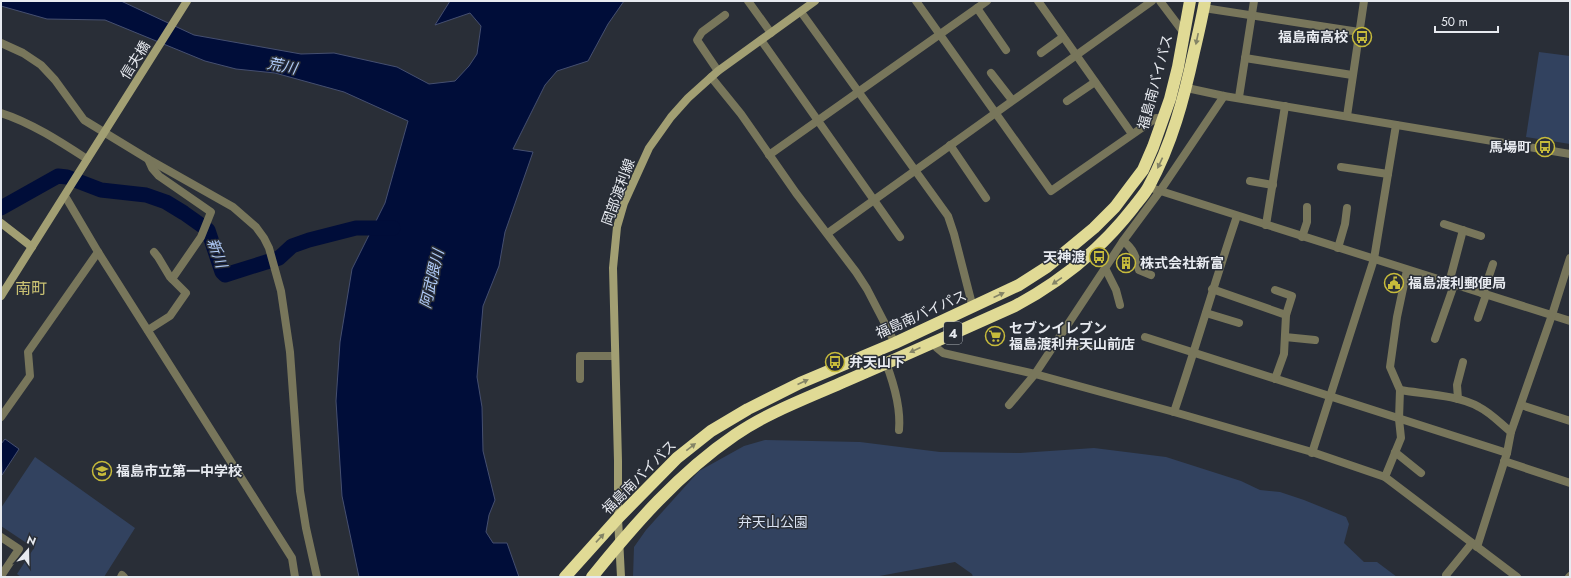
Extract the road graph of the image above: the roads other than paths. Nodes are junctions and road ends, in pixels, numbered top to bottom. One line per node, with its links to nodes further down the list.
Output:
1 (187, 1): 46 (main road, 信夫橋)
2 (748, 1): 17 (street)
3 (816, 1): 14 (main road, 岡部渡利線)
4 (916, 1): 20 (street)
5 (987, 1): 13 (street)
6 (1152, 1): 26 (street)
7 (1160, 1): 19 (street)
8 (1190, 1): 19 (highway, 福島南バイパス / 4)
9 (1254, 1): 16 (street)
10 (1364, 1): 18 (street)
11 (1040, 2): 21 (street)
12 (1204, 4): 16 (street); 33 (highway, 4, one-way to 33)
13 (977, 8): 20 (street); 24 (street)
14 (801, 12): 17 (main road, 岡部渡利線); 34 (street)
15 (725, 15): 28 (street)
16 (1252, 15): 18 (street); 27 (street)
17 (771, 32): 22 (main road, 岡部渡利線)
18 (1359, 32): 30 (street)
19 (1184, 34): 43 (highway, 福島南バイパス / 4)
20 (940, 35): 34 (street); 40 (street)
21 (1063, 37): 25 (street); 26 (street)
22 (761, 40): 28 (main road, 岡部渡利線); 44 (street)
23 (1, 43): 46 (street)
24 (1006, 50)
25 (1041, 53)
26 (1076, 56): 32 (street); 37 (street)
27 (1245, 58): 30 (street); 36 (street)
28 (718, 71): 31 (main road, 岡部渡利線)
29 (991, 73): 37 (street)
30 (1352, 75): 42 (street)
31 (711, 77): 50 (street); 108 (main road, 岡部渡利線)
32 (1095, 82): 38 (street); 47 (street)
33 (1187, 88): 35 (street); 58 (highway, 4, one-way to 58)
34 (859, 92): 44 (street); 54 (street)
35 (1224, 96): 36 (street); 58 (street)
36 (1239, 97): 39 (street)
37 (1012, 100): 40 (street)
38 (1067, 101)
39 (1285, 106): 42 (street); 57 (street)
40 (995, 112): 47 (street); 48 (street)
41 (1, 113): 51 (street)
42 (1347, 116): 45 (street)
43 (1163, 119): 47 (street); 91 (highway, 福島南バイパス / 4, one-way to 43)
44 (818, 122): 50 (street); 61 (street)
45 (1396, 125): 49 (street); 55 (street)
46 (104, 132): 51 (main road, 信夫橋); 52 (street)
47 (1132, 134)
48 (950, 145): 54 (street); 60 (street)
49 (1570, 154)
50 (769, 155): 69 (street)
51 (87, 159): 59 (main road, 信夫橋)
52 (148, 159): 84 (street); 140 (street)
53 (1341, 167): 55 (street)
54 (914, 170): 61 (street); 91 (street)
55 (1388, 174): 78 (street)
56 (1250, 181): 57 (street)
57 (1273, 185): 67 (street)
58 (1154, 189): 64 (street); 73 (street); 105 (highway, 4, one-way to 105)
59 (65, 196): 74 (main road, 信夫橋); 76 (street)
60 (986, 198)
61 (873, 200): 69 (street); 71 (street)
62 (1307, 207): 72 (street)
63 (1347, 208): 75 (street)
64 (1237, 216): 67 (street); 86 (street)
65 (1, 223): 74 (main road)
66 (1444, 224): 68 (street)
67 (1266, 225): 72 (street)
68 (1463, 230): 70 (street); 85 (street)
69 (828, 233): 104 (street)
70 (1481, 236)
71 (900, 237)
72 (1302, 237): 75 (street)
73 (1123, 241): 81 (street); 83 (street)
74 (32, 247): 89 (main road, 信夫橋)
75 (1338, 248): 78 (street)
76 (98, 252): 98 (street); 120 (street)
77 (154, 252): 84 (street)
78 (1374, 259): 82 (street); 115 (street)
79 (1569, 262): 94 (street)
80 (1493, 264): 88 (street)
81 (1105, 268): 90 (street); 103 (street)
82 (1407, 270): 85 (street); 114 (street)
83 (1151, 275)
84 (172, 279): 98 (street)
85 (1452, 284): 88 (street); 101 (street)
86 (1212, 290): 92 (street); 93 (street)
87 (1275, 290): 93 (street)
88 (1484, 294): 94 (street); 95 (street)
89 (1, 296)
90 (1120, 305)
91 (973, 308): 104 (highway, 福島南バイパス / 4)
92 (1206, 313): 97 (street); 107 (street)
93 (1286, 315): 100 (street)
94 (1552, 315): 96 (street); 118 (street)
95 (1478, 318)
96 (1570, 321)
97 (1239, 323)
98 (148, 330): 139 (street)
99 (1145, 337): 107 (street)
100 (1285, 337): 102 (street); 113 (street)
101 (1435, 339)
102 (1315, 340)
103 (1057, 341): 106 (street); 111 (street)
104 (895, 342): 132 (highway, 福島南バイパス / 4, one-way to 104)
105 (933, 342): 110 (highway, 4, one-way to 110); 111 (street)
106 (1095, 345)
107 (1194, 354): 113 (street); 119 (street)
108 (615, 356): 112 (street); 132 (main road, 岡部渡利線)
109 (1463, 362): 116 (street)
110 (886, 363): 123 (street); 134 (highway, 4)
111 (1035, 374): 117 (street); 119 (street)
112 (580, 379)
113 (1275, 379): 115 (street)
114 (1400, 390): 116 (street); 121 (street)
115 (1330, 396): 121 (street); 126 (street)
116 (1458, 399): 124 (street)
117 (1009, 405)
118 (1521, 405): 122 (street); 124 (street)
119 (1174, 412): 126 (street)
120 (1, 417)
121 (1399, 419): 125 (street); 127 (street)
122 (1570, 421)
123 (899, 430)
124 (1511, 432): 127 (street)
125 (1395, 452): 129 (street); 130 (street)
126 (1312, 453): 130 (street)
127 (1507, 453): 128 (street)
128 (1504, 461): 131 (street); 135 (street)
129 (1421, 473)
130 (1385, 477): 135 (street)
131 (1570, 483)
132 (618, 518): 134 (main road, 岡部渡利線); 141 (highway, 福島南バイパス / 4, one-way to 132)
133 (1, 537): 136 (street)
134 (620, 542): 142 (highway, 4); 143 (main road, 岡部渡利線)
135 (1474, 545): 144 (street); 145 (street)
136 (1, 577)
137 (121, 577): 138 (street)
138 (124, 577)
139 (295, 577)
140 (317, 577)
141 (565, 577)
142 (592, 577)
143 (621, 577)
144 (1447, 577)
145 (1517, 577)

